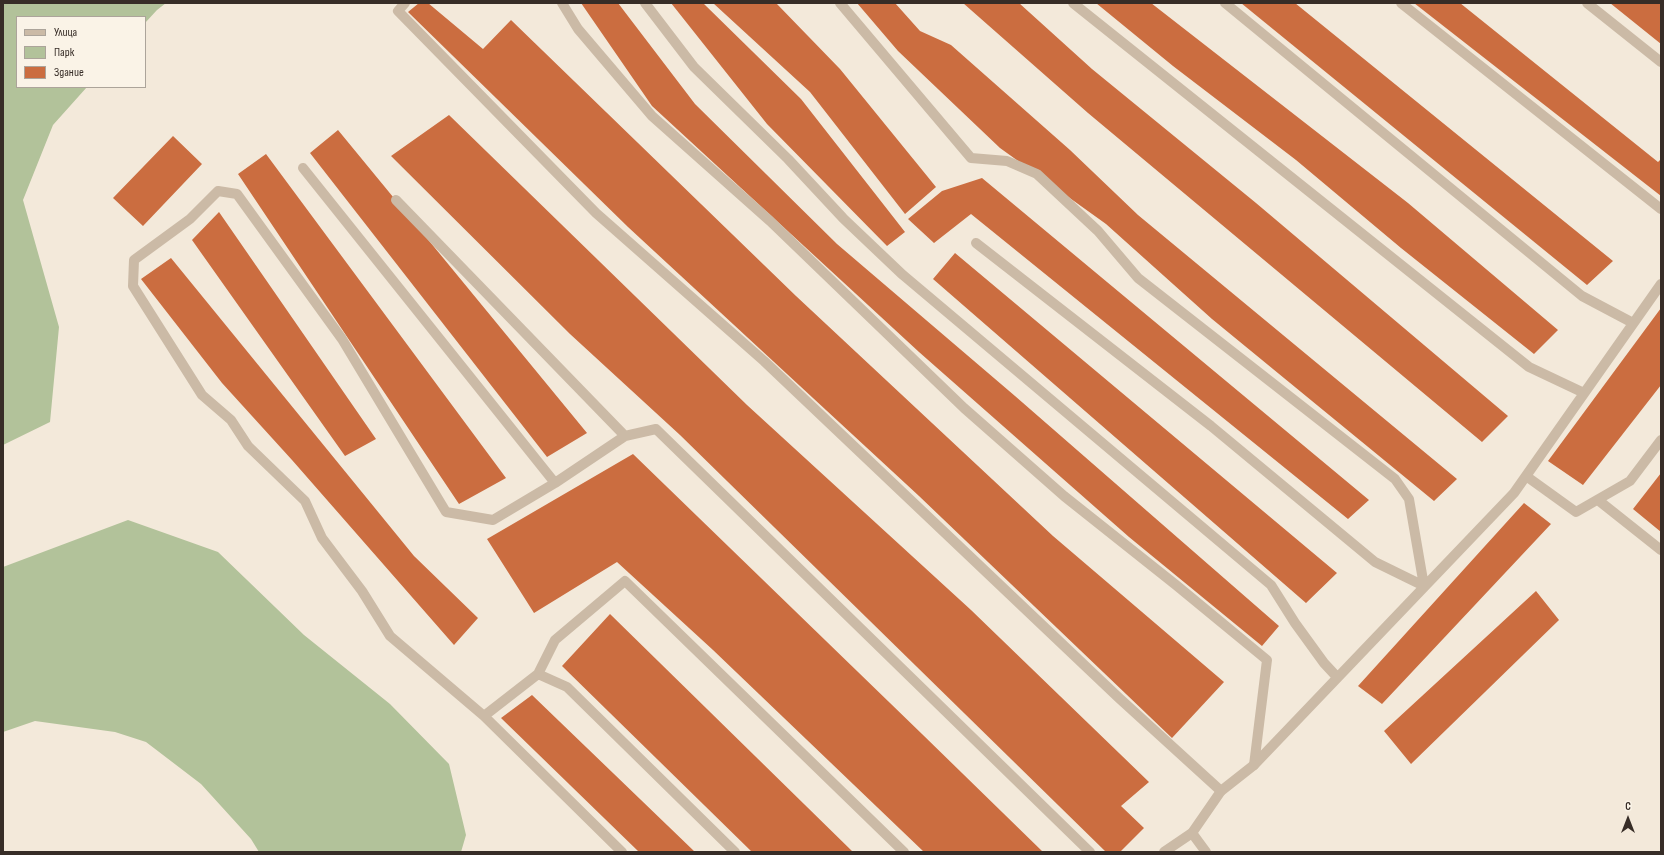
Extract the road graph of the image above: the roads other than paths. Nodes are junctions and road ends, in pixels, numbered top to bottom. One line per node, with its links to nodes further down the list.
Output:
1 (405, 3): 28 (street)
2 (562, 3): 27 (street)
3 (645, 3): 25 (street)
4 (840, 3): 23 (street)
5 (1073, 3): 16 (street)
6 (1225, 3): 15 (street)
7 (1400, 3): 12 (street)
8 (1587, 3): 9 (street)
9 (1661, 62)
10 (303, 168): 20 (street)
11 (396, 200): 17 (street)
12 (1661, 209)
13 (976, 243): 23 (street)
14 (1661, 284): 15 (street)
15 (1633, 323): 16 (street)
16 (1584, 394): 19 (street)
17 (625, 436): 20 (street); 33 (street)
18 (1661, 440): 21 (street)
19 (1526, 476): 21 (street); 23 (street)
20 (555, 483): 26 (street)
21 (1598, 500): 22 (street)
22 (1661, 550)
23 (1424, 586): 25 (street)
24 (538, 674): 26 (street); 31 (street); 32 (street)
25 (1337, 677): 27 (street)
26 (484, 716): 30 (street)
27 (1254, 765): 28 (street)
28 (1221, 791): 29 (street)
29 (1192, 833): 34 (street); 35 (street)
30 (622, 852)
31 (735, 852)
32 (904, 852)
33 (1090, 852)
34 (1164, 852)
35 (1206, 852)

